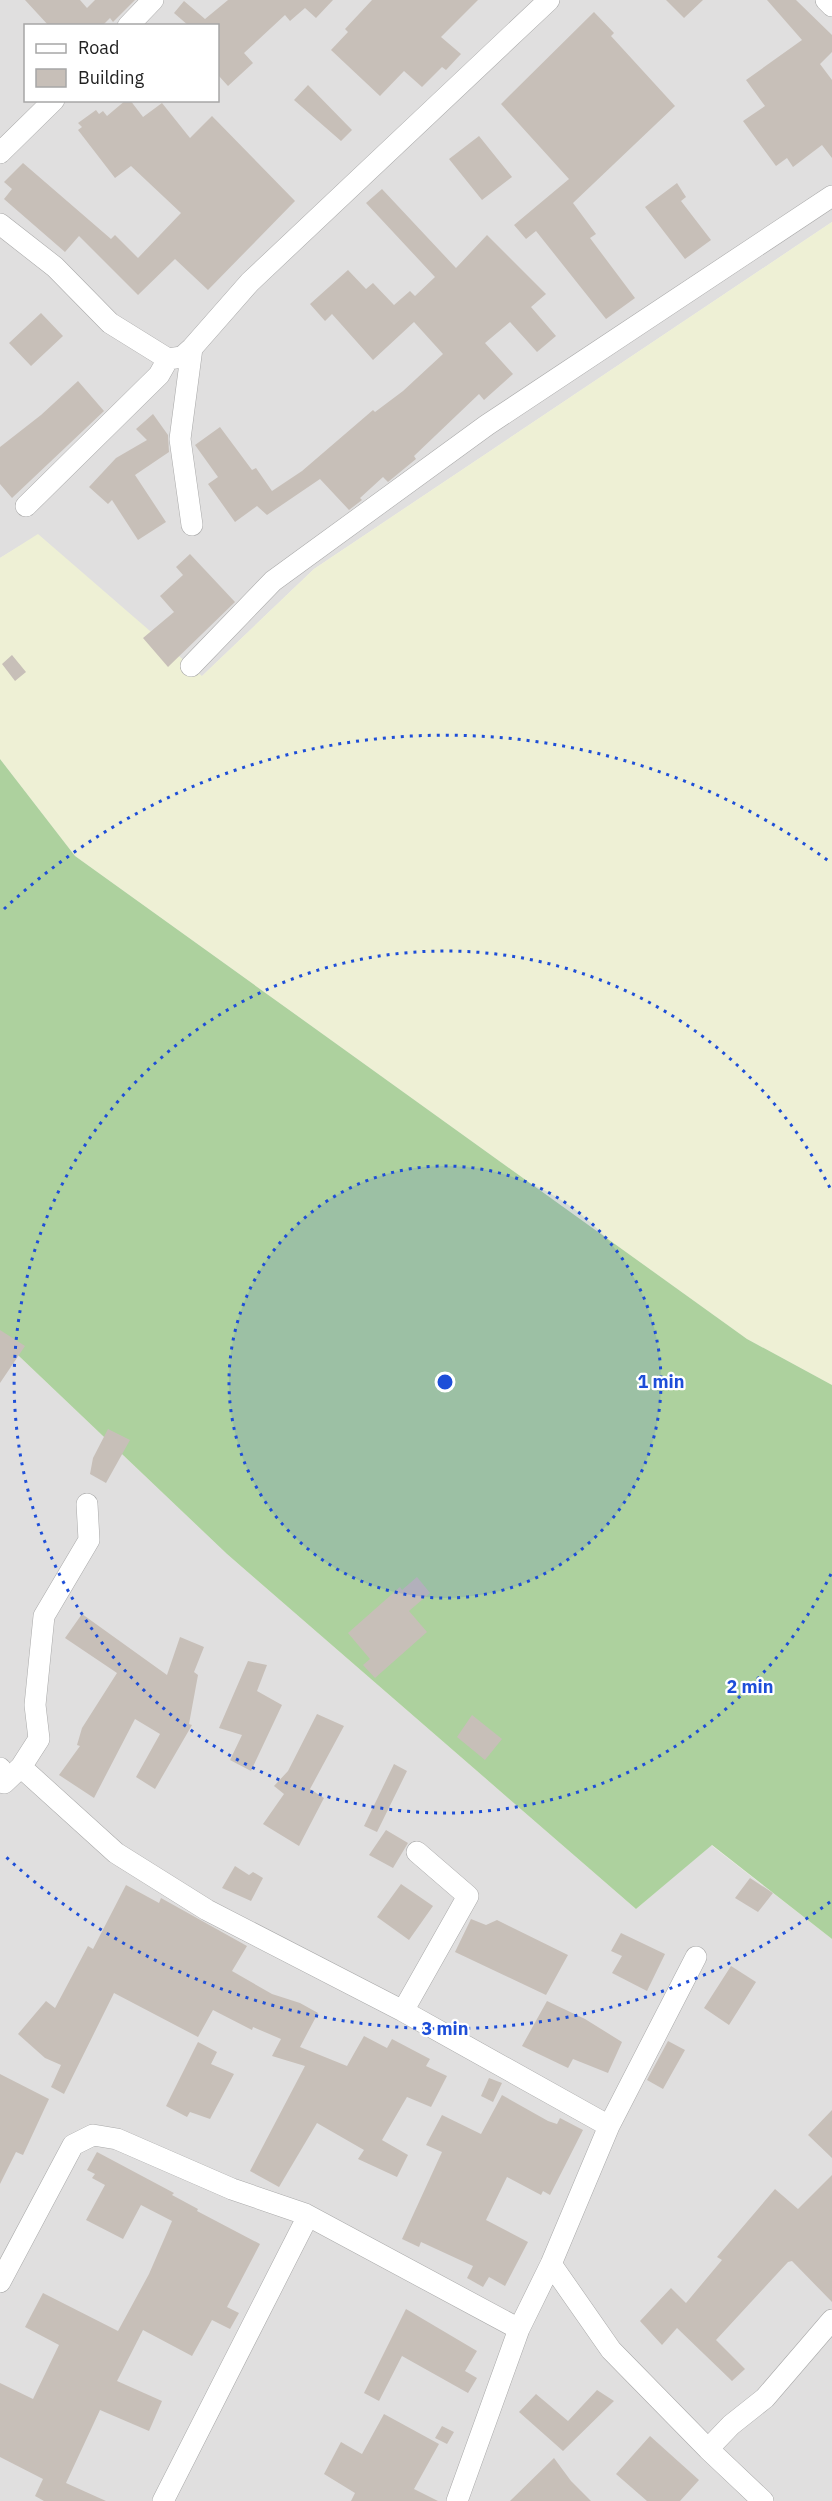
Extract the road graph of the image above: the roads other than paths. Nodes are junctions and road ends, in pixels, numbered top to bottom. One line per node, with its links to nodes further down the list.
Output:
1 (153, 0): 5 (street)
2 (549, 0): 10 (street)
3 (826, 0): 4 (street)
4 (832, 6)
5 (130, 24)
6 (52, 102): 7 (street)
7 (0, 153)
8 (832, 196): 14 (street)
9 (0, 224): 11 (street)
10 (192, 348): 11 (street); 13 (street)
11 (168, 358): 12 (street)
12 (26, 506)
13 (192, 525)
14 (191, 666)
15 (87, 1504): 16 (street)
16 (21, 1767): 17 (street); 20 (street)
17 (1, 1781)
18 (417, 1852): 20 (street)
19 (696, 1957): 21 (street)
20 (403, 2011): 21 (street)
21 (609, 2126): 23 (street)
22 (308, 2216): 24 (street); 26 (street); 29 (street)
23 (551, 2264): 26 (street); 27 (street)
24 (0, 2282)
25 (832, 2320): 27 (street)
26 (519, 2329): 28 (street)
27 (708, 2450): 30 (street)
28 (458, 2500)
29 (163, 2501)
30 (763, 2501)

